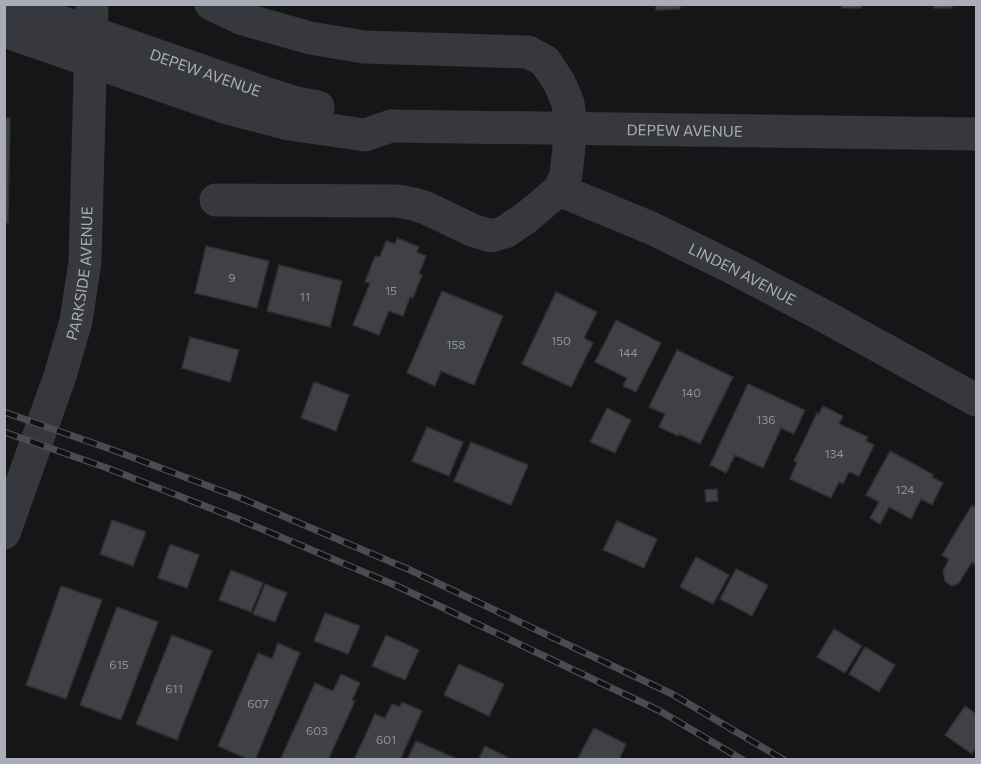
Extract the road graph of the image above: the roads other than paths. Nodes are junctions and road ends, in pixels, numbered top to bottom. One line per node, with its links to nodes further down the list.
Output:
1 (9, 4): 4 (street)
2 (211, 4): 5 (street)
3 (4, 31): 4 (street)
4 (92, 33): 5 (street, DEPEW AVENUE); 10 (street, PARKSIDE AVENUE)
5 (571, 128): 6 (street, DEPEW AVENUE); 7 (street)
6 (976, 134)
7 (559, 190): 8 (street); 9 (street, LINDEN AVENUE)
8 (216, 200)
9 (976, 400)
10 (4, 533)

